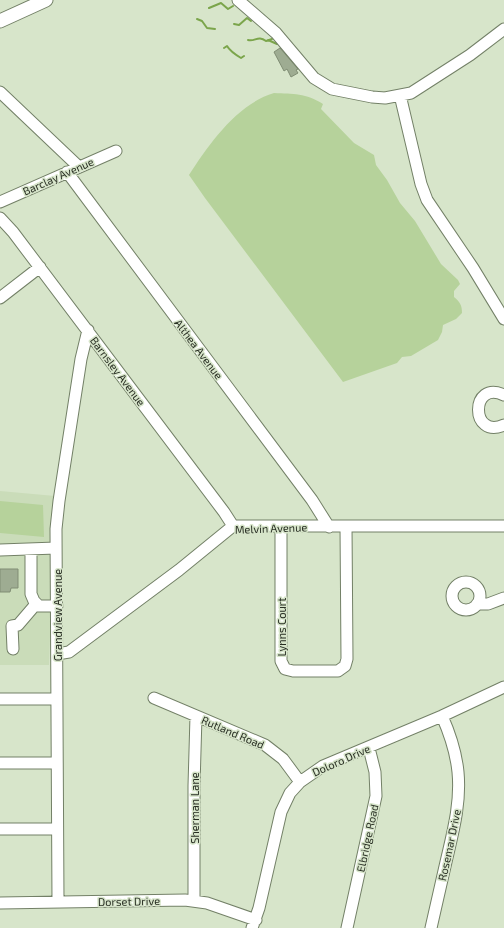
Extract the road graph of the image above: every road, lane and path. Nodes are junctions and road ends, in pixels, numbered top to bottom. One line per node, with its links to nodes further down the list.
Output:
1 (46, 0): 3 (main road)
2 (238, 0): 6 (street)
3 (0, 21)
4 (504, 29): 6 (street)
5 (0, 92): 8 (street)
6 (400, 95): 14 (street)
7 (116, 151): 8 (street, Barclay Avenue)
8 (80, 167): 9 (street, Barclay Avenue)
9 (67, 172): 10 (street, Barclay Avenue); 19 (street, Althea Avenue)
10 (0, 202)
11 (0, 218): 12 (street, Barnsley Avenue)
12 (40, 268): 13 (street); 15 (street, Barnsley Avenue)
13 (0, 298)
14 (504, 319)
15 (88, 330): 18 (street, Barnsley Avenue); 23 (street, Grandview Avenue)
16 (504, 395): 17 (street)
17 (504, 425)
18 (233, 526): 22 (street, Melvin Avenue); 31 (street, Melvin Avenue)
19 (329, 526): 20 (street, Melvin Avenue); 22 (street, Melvin Avenue)
20 (346, 526): 21 (street, Melvin Avenue); 22 (street, Lynns Court)
21 (504, 526)
22 (281, 527)
23 (56, 548): 24 (street); 29 (street, Grandview Avenue)
24 (31, 549): 25 (street); 27 (street)
25 (0, 550)
26 (504, 598): 28 (street)
27 (36, 604): 29 (street); 30 (street)
28 (477, 604)
29 (56, 606): 31 (street, Grandview Avenue)
30 (13, 649)
31 (57, 654): 35 (street, Grandview Avenue)
32 (504, 687): 37 (street, Doloro Drive)
33 (154, 698): 36 (street, Rutland Road)
34 (0, 699): 35 (street)
35 (57, 699): 39 (street, Grandview Avenue)
36 (196, 716): 41 (street, Rutland Road); 44 (street, Sherman Lane)
37 (442, 716): 38 (street, Doloro Drive); 49 (street, Rosemar Drive)
38 (369, 748): 41 (street, Doloro Drive); 48 (street, Elbridge Road)
39 (57, 763): 40 (street); 43 (street, Grandview Avenue)
40 (0, 764)
41 (300, 782): 47 (street, Doloro Drive)
42 (0, 829): 43 (street)
43 (58, 829): 45 (street, Grandview Avenue)
44 (194, 900): 45 (street, Dorset Drive); 47 (street, Dorset Drive)
45 (58, 902): 46 (street, Dorset Drive)
46 (0, 903)
47 (254, 924)
48 (347, 928)
49 (431, 928)

